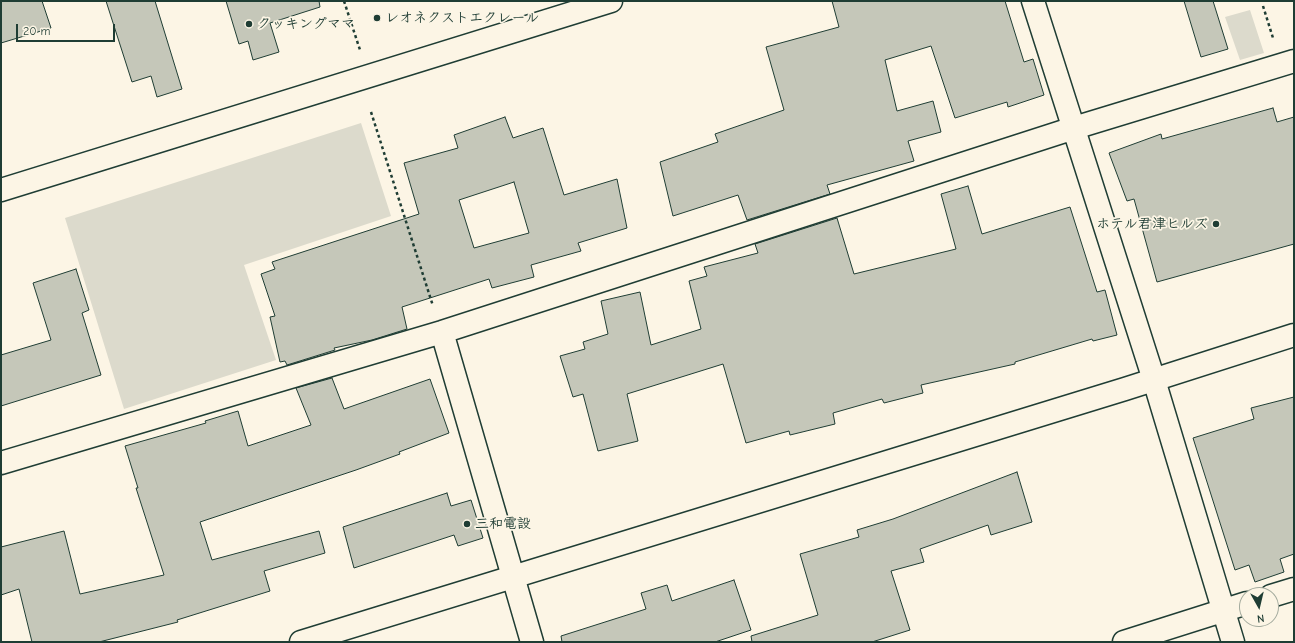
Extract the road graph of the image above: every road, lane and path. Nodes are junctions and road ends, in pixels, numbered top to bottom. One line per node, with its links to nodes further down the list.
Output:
1 (344, 1): 4 (path)
2 (611, 1): 8 (street)
3 (1033, 1): 7 (street)
4 (360, 50)
5 (1294, 61): 7 (street)
6 (371, 112): 9 (path)
7 (1074, 128): 9 (street); 11 (street)
8 (1, 190)
9 (442, 332): 12 (street); 13 (street)
10 (1294, 335): 11 (street)
11 (1154, 380): 13 (street); 17 (street)
12 (1, 463)
13 (512, 578): 18 (street); 19 (street)
14 (1294, 589): 15 (street)
15 (1279, 594)
16 (1239, 605): 17 (street)
17 (1223, 610): 20 (street); 21 (street)
18 (301, 642)
19 (532, 642)
20 (1124, 642)
21 (1233, 642)

